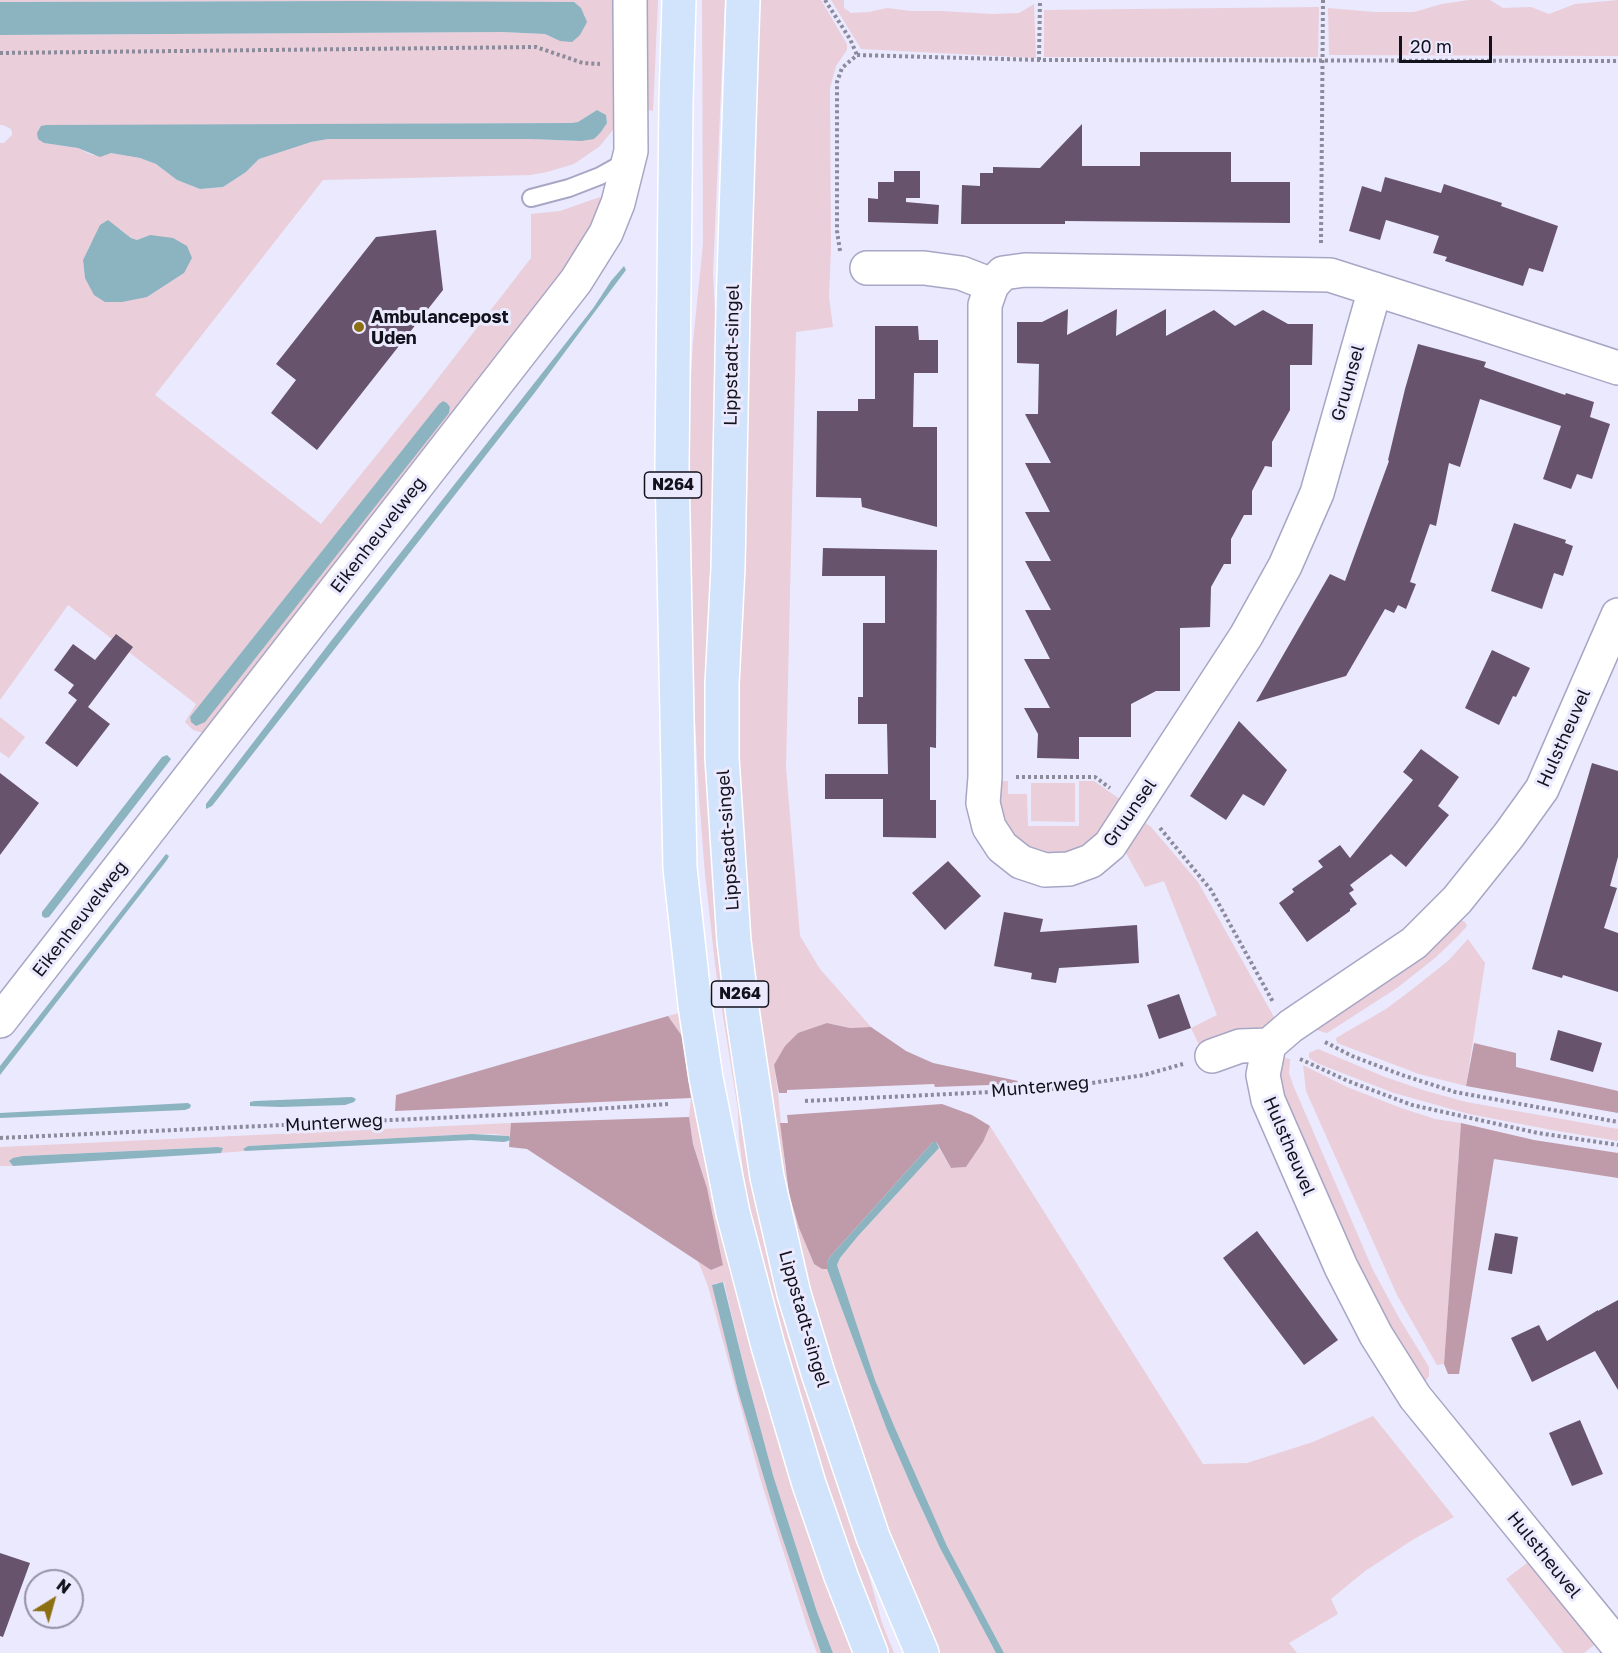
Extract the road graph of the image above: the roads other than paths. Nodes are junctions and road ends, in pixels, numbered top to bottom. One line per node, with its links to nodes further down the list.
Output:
1 (630, 0): 4 (street, Eikenheuvelweg)
2 (679, 0): 15 (main road, N264)
3 (743, 0): 16 (main road, Lippstadt-singel / N264)
4 (629, 160): 5 (lane); 11 (street, Eikenheuvelweg)
5 (531, 198)
6 (867, 268): 7 (street)
7 (992, 285): 8 (street); 8 (street, Gruunsel)
8 (1375, 289): 9 (street)
9 (1618, 368)
10 (1618, 615): 12 (street, Hulstheuvel)
11 (0, 1021)
12 (1280, 1035): 13 (street); 14 (street, Hulstheuvel)
13 (1212, 1056)
14 (1618, 1646)
15 (871, 1653)
16 (922, 1653)

